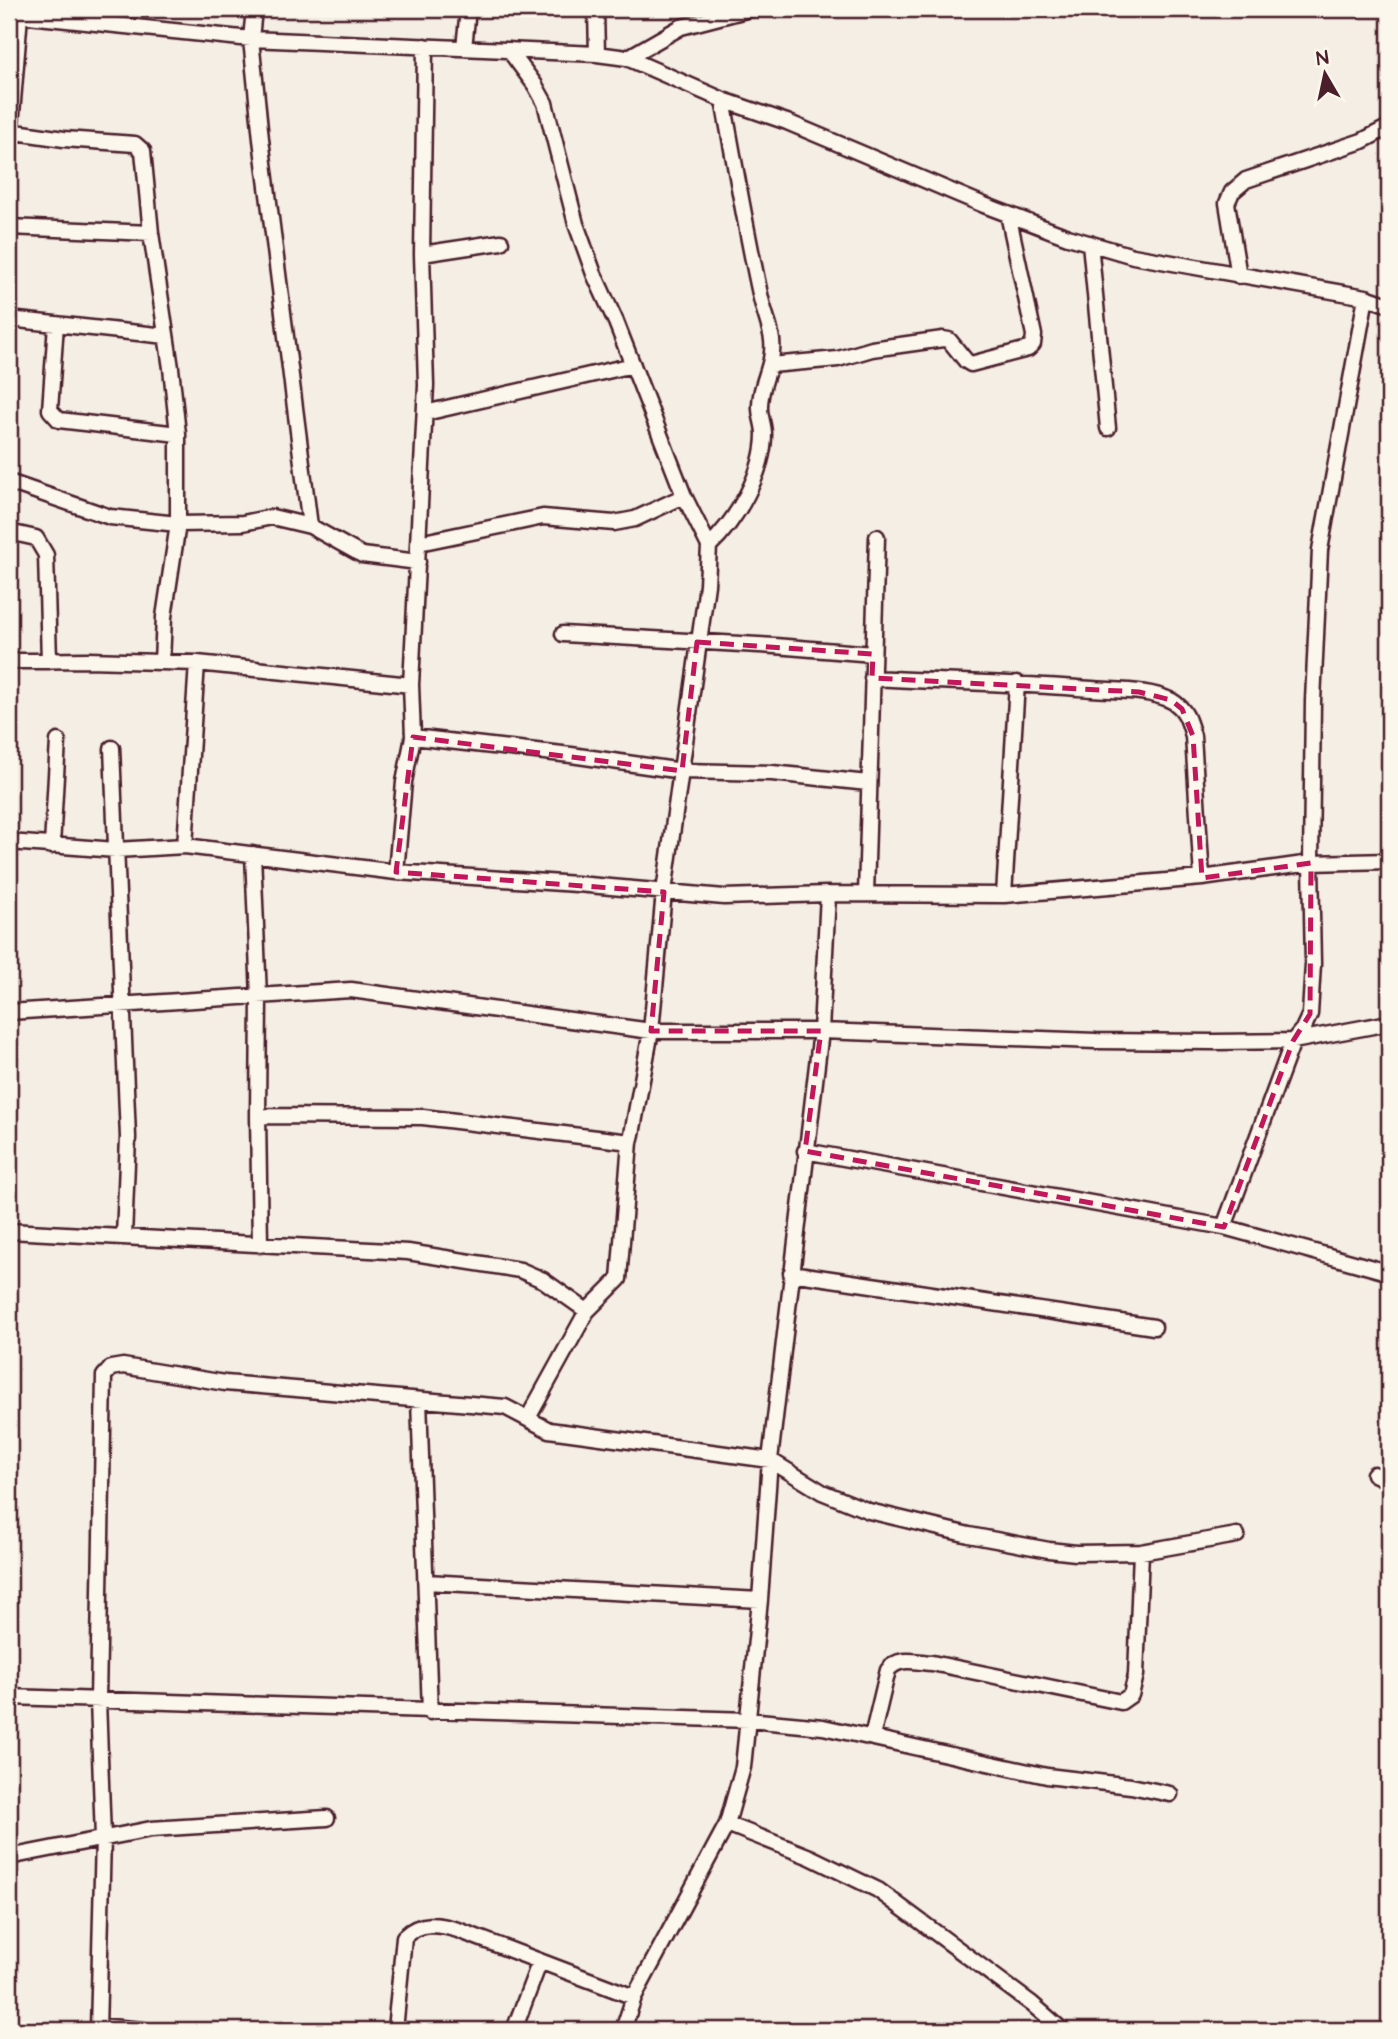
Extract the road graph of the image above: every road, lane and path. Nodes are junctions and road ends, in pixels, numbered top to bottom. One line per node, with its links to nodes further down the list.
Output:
1 (254, 9): 6 (street)
2 (468, 9): 8 (street)
3 (596, 9): 10 (street)
4 (750, 9): 11 (street)
5 (14, 15): 6 (street); 14 (street)
6 (251, 39): 7 (street); 36 (street)
7 (425, 46): 8 (street); 21 (street)
8 (464, 48): 9 (street)
9 (509, 50): 10 (street); 28 (street)
10 (597, 54): 11 (street)
11 (627, 58): 12 (street)
12 (723, 100): 16 (street); 29 (street)
13 (1389, 127): 22 (street)
14 (10, 131): 15 (street); 18 (street)
15 (9, 151)
16 (1008, 214): 20 (street); 29 (street)
17 (9, 227): 18 (street)
18 (151, 233): 27 (street)
19 (501, 242): 21 (street)
20 (1090, 243): 22 (street); 31 (street)
21 (422, 254): 30 (street)
22 (1239, 276): 23 (street)
23 (1366, 298): 24 (street); 63 (street)
24 (1389, 305)
25 (9, 319): 26 (street)
26 (56, 324): 27 (street); 32 (street)
27 (166, 336): 32 (street)
28 (634, 365): 30 (street); 34 (street)
29 (771, 365): 40 (street)
30 (425, 413): 39 (street)
31 (1108, 428)
32 (178, 434): 35 (street)
33 (9, 482): 35 (street)
34 (684, 496): 39 (street); 40 (street)
35 (178, 524): 36 (street); 47 (street)
36 (310, 526): 41 (street)
37 (9, 532): 46 (street)
38 (877, 537): 44 (street)
39 (419, 543): 41 (street)
40 (709, 547): 43 (street)
41 (418, 562): 51 (street)
42 (562, 634): 43 (street)
43 (697, 642): 44 (street); 55 (street)
44 (873, 654): 49 (street)
45 (9, 661): 46 (street)
46 (49, 661): 47 (street)
47 (162, 662): 48 (street)
48 (197, 663): 51 (street); 59 (street)
49 (872, 678): 50 (street); 56 (street)
50 (1017, 683): 65 (street); 69 (street)
51 (411, 685): 52 (street)
52 (413, 737): 55 (street); 64 (street)
53 (58, 741): 58 (street)
54 (112, 748): 60 (street)
55 (682, 771): 56 (street); 66 (street)
56 (868, 783): 68 (street)
57 (9, 842): 58 (street)
58 (52, 846): 60 (street)
59 (185, 846): 60 (street); 61 (street)
60 (116, 850): 71 (street)
61 (253, 854): 64 (street); 70 (street)
62 (1389, 861): 63 (street)
63 (1311, 863): 65 (street); 76 (street)
64 (396, 872): 66 (street)
65 (1202, 878): 69 (street)
66 (664, 892): 67 (street); 74 (street)
67 (828, 894): 68 (street); 75 (street)
68 (866, 894): 69 (street)
69 (1004, 895)
70 (259, 997): 71 (street); 74 (street); 77 (street)
71 (124, 1004): 72 (street); 82 (street)
72 (9, 1012)
73 (1389, 1023): 76 (street)
74 (651, 1031): 75 (street); 78 (street)
75 (821, 1031): 76 (street); 79 (street)
76 (1293, 1041): 80 (street)
77 (258, 1116): 78 (street); 83 (street)
78 (630, 1142): 86 (street)
79 (805, 1151): 80 (street); 85 (street)
80 (1224, 1227): 84 (street)
81 (9, 1231): 82 (street)
82 (124, 1237): 83 (street)
83 (260, 1245): 86 (street)
84 (1387, 1272)
85 (791, 1273): 87 (street); 90 (street)
86 (587, 1311): 89 (street)
87 (1154, 1327)
88 (419, 1400): 89 (street); 95 (street); 98 (street)
89 (528, 1418): 90 (street)
90 (770, 1460): 94 (street); 96 (street)
91 (1374, 1474): 92 (street)
92 (1389, 1480)
93 (1237, 1535): 94 (street)
94 (1141, 1552): 101 (street)
95 (426, 1582): 96 (street); 99 (street)
96 (760, 1600): 100 (street)
97 (9, 1697): 98 (street)
98 (98, 1700): 99 (street); 105 (street)
99 (430, 1712): 100 (street)
100 (749, 1720): 101 (street); 104 (street)
101 (872, 1737): 102 (street)
102 (1170, 1794)
103 (327, 1818): 105 (street)
104 (727, 1824): 108 (street); 114 (street)
105 (103, 1838): 106 (street); 109 (street)
106 (9, 1857)
107 (540, 1961): 108 (street); 111 (street); 112 (street)
108 (634, 1997): 113 (street)
109 (98, 2028): 110 (street)
110 (144, 2030)
111 (395, 2030)
112 (514, 2030)
113 (623, 2030)
114 (1062, 2030)

